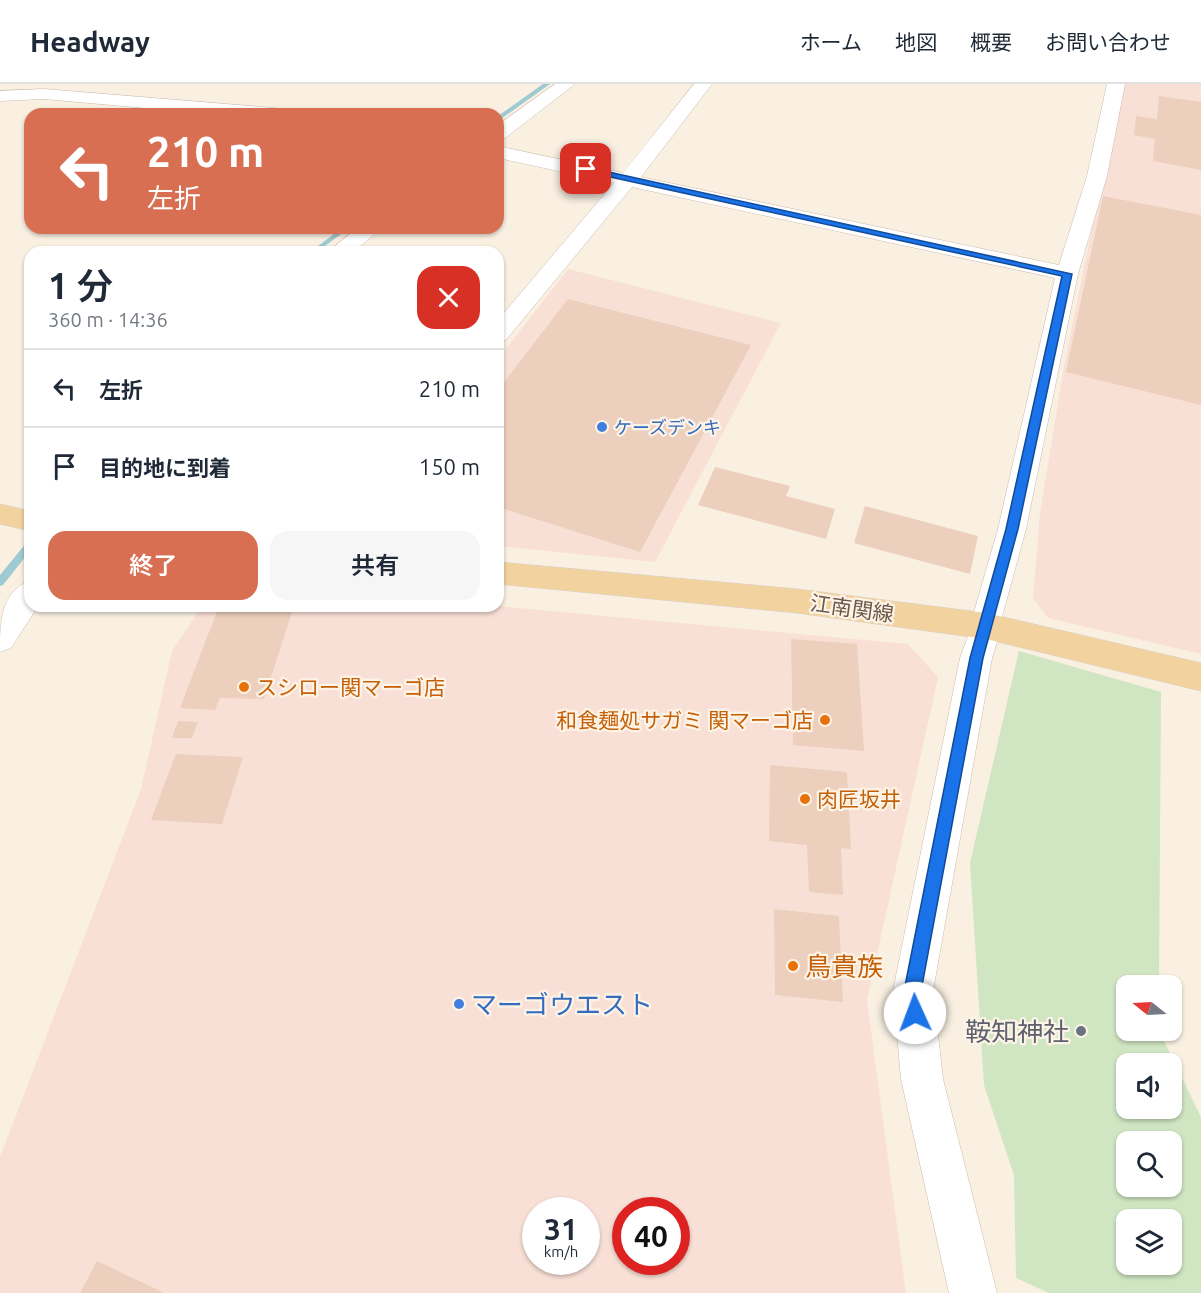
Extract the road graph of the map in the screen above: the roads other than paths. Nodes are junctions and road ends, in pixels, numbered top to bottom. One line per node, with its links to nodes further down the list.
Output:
1 (566, 84): 6 (street)
2 (704, 84): 8 (street)
3 (1116, 84): 11 (street)
4 (0, 96): 5 (street)
5 (205, 108)
6 (504, 130)
7 (504, 153): 8 (street)
8 (629, 178): 11 (street); 12 (street)
9 (363, 234): 10 (street)
10 (347, 246)
11 (1067, 274): 17 (street)
12 (504, 328)
13 (0, 514): 14 (main road)
14 (24, 520)
15 (504, 574): 17 (main road, 江南関線)
16 (24, 602): 18 (street)
17 (986, 626): 19 (main road, 江南関線); 20 (street)
18 (0, 639)
19 (1201, 677)
20 (973, 1293)

